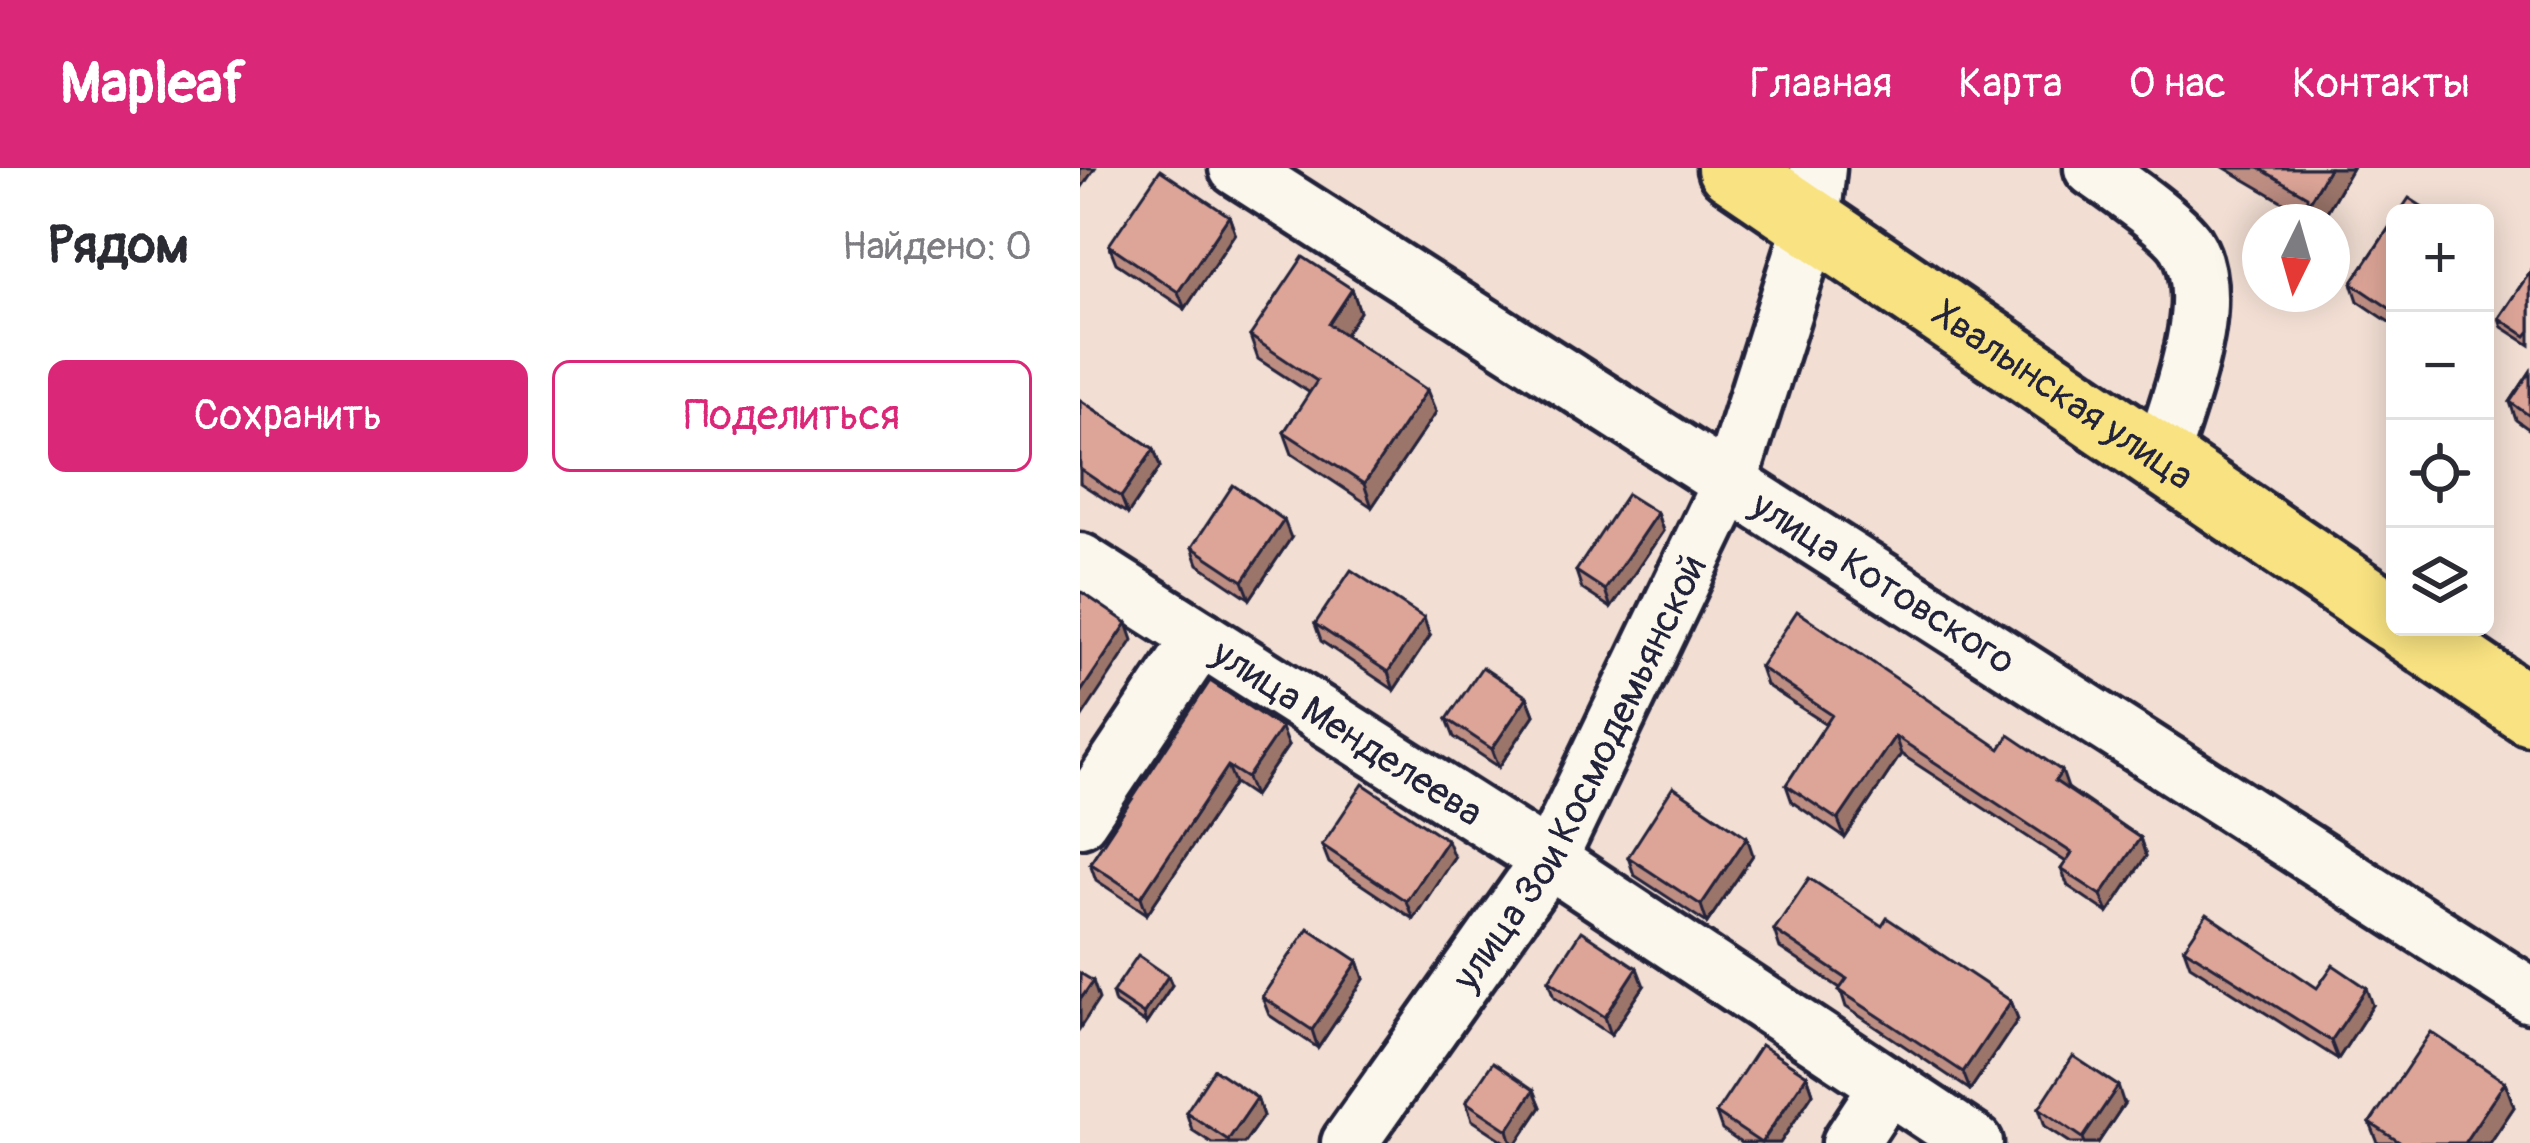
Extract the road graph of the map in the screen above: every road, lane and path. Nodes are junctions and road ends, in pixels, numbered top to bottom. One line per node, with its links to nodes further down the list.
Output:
1 (1237, 168): 6 (street, улица Котовского)
2 (1731, 168): 4 (main road, Хвалынская улица)
3 (2119, 176): 5 (street)
4 (1815, 195): 5 (main road, Хвалынская улица); 6 (street, улица Зои Космодемьянской)
5 (2160, 460): 8 (main road, Хвалынская улица)
6 (1729, 484): 13 (street, улица Зои Космодемьянской); 14 (street, улица Котовского)
7 (1080, 561): 10 (street, улица Менделеева)
8 (2386, 613)
9 (2419, 636): 11 (main road)
10 (1201, 638): 12 (street); 13 (street, улица Менделеева)
11 (2530, 711)
12 (1080, 819)
13 (1549, 860): 15 (street, улица Менделеева); 16 (street, улица Зои Космодемьянской)
14 (2530, 995)
15 (1888, 1085): 17 (street); 18 (street, улица Менделеева)
16 (1349, 1143)
17 (1850, 1143)
18 (1976, 1143)

